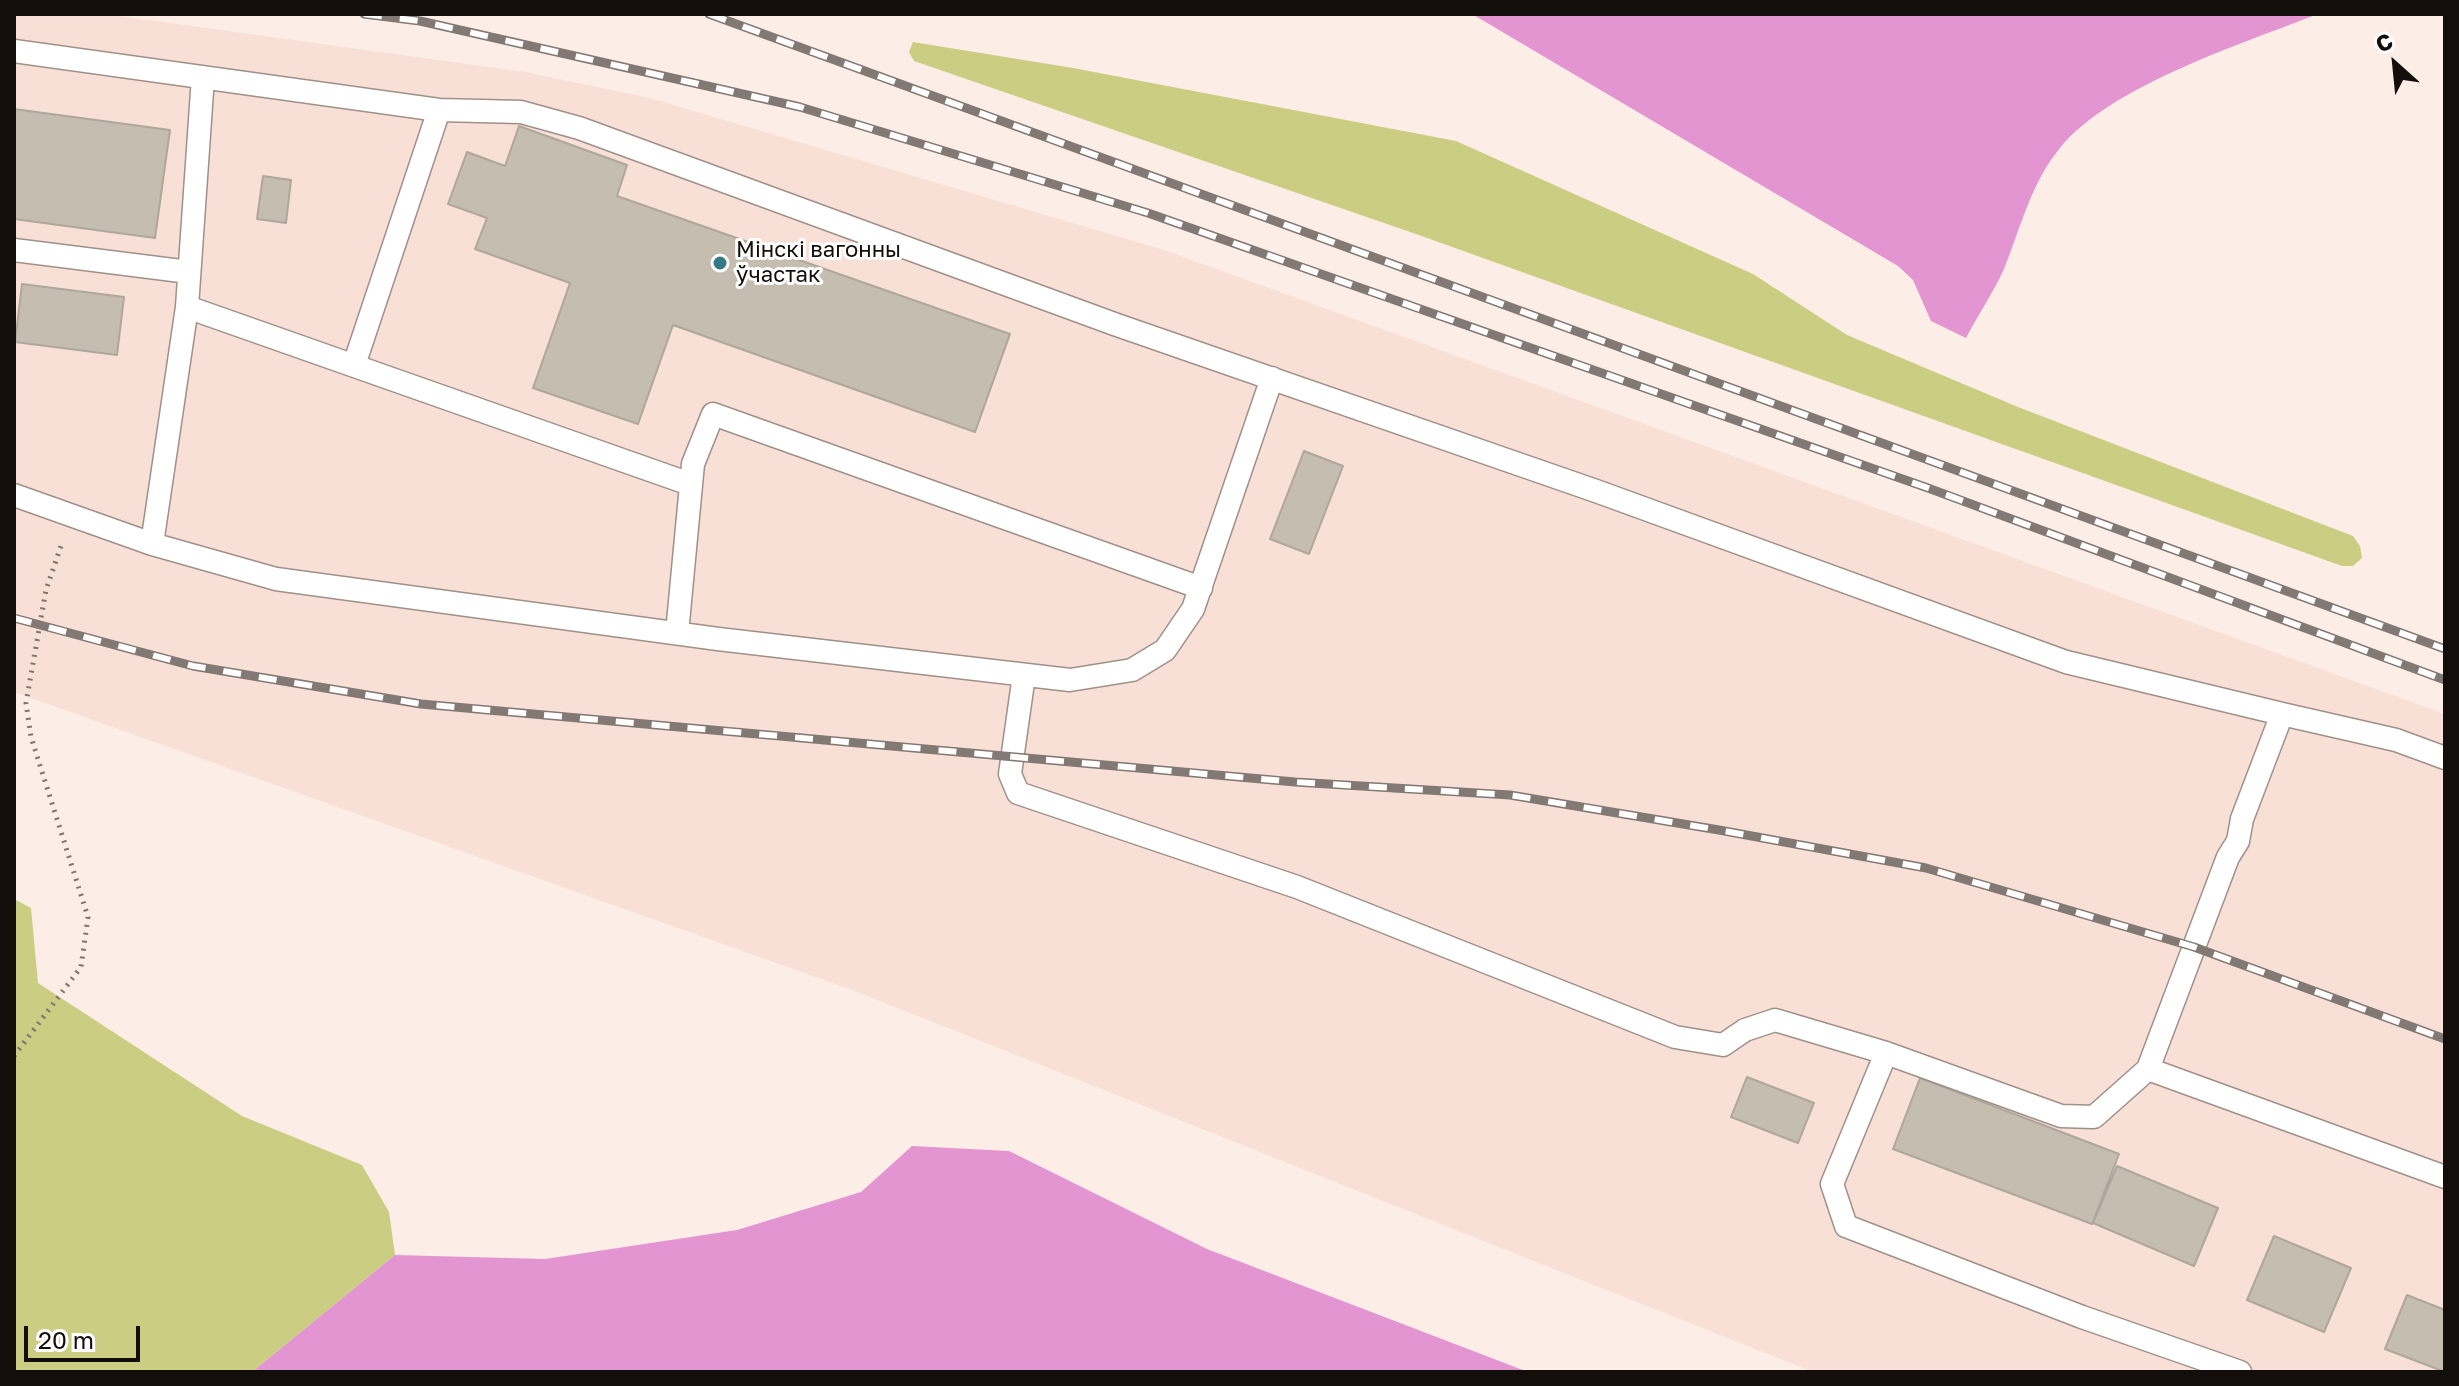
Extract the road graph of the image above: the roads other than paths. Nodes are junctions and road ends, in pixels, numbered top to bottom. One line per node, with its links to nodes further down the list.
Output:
1 (14, 51): 2 (lane)
2 (203, 77): 3 (lane); 5 (lane)
3 (439, 110): 7 (lane); 8 (lane)
4 (14, 250): 5 (lane)
5 (189, 272): 6 (lane)
6 (187, 307): 7 (lane); 11 (lane)
7 (354, 365): 9 (lane)
8 (1272, 378): 12 (lane); 15 (lane)
9 (690, 484): 12 (lane); 13 (lane)
10 (14, 495): 11 (lane)
11 (152, 544): 13 (lane)
12 (1201, 588): 14 (lane)
13 (677, 633): 14 (lane)
14 (1024, 675): 17 (lane)
15 (2282, 714): 16 (lane); 18 (lane)
16 (2445, 758)
17 (1886, 1053): 18 (lane); 20 (lane)
18 (2148, 1069): 19 (lane)
19 (2445, 1177)
20 (2240, 1372)

